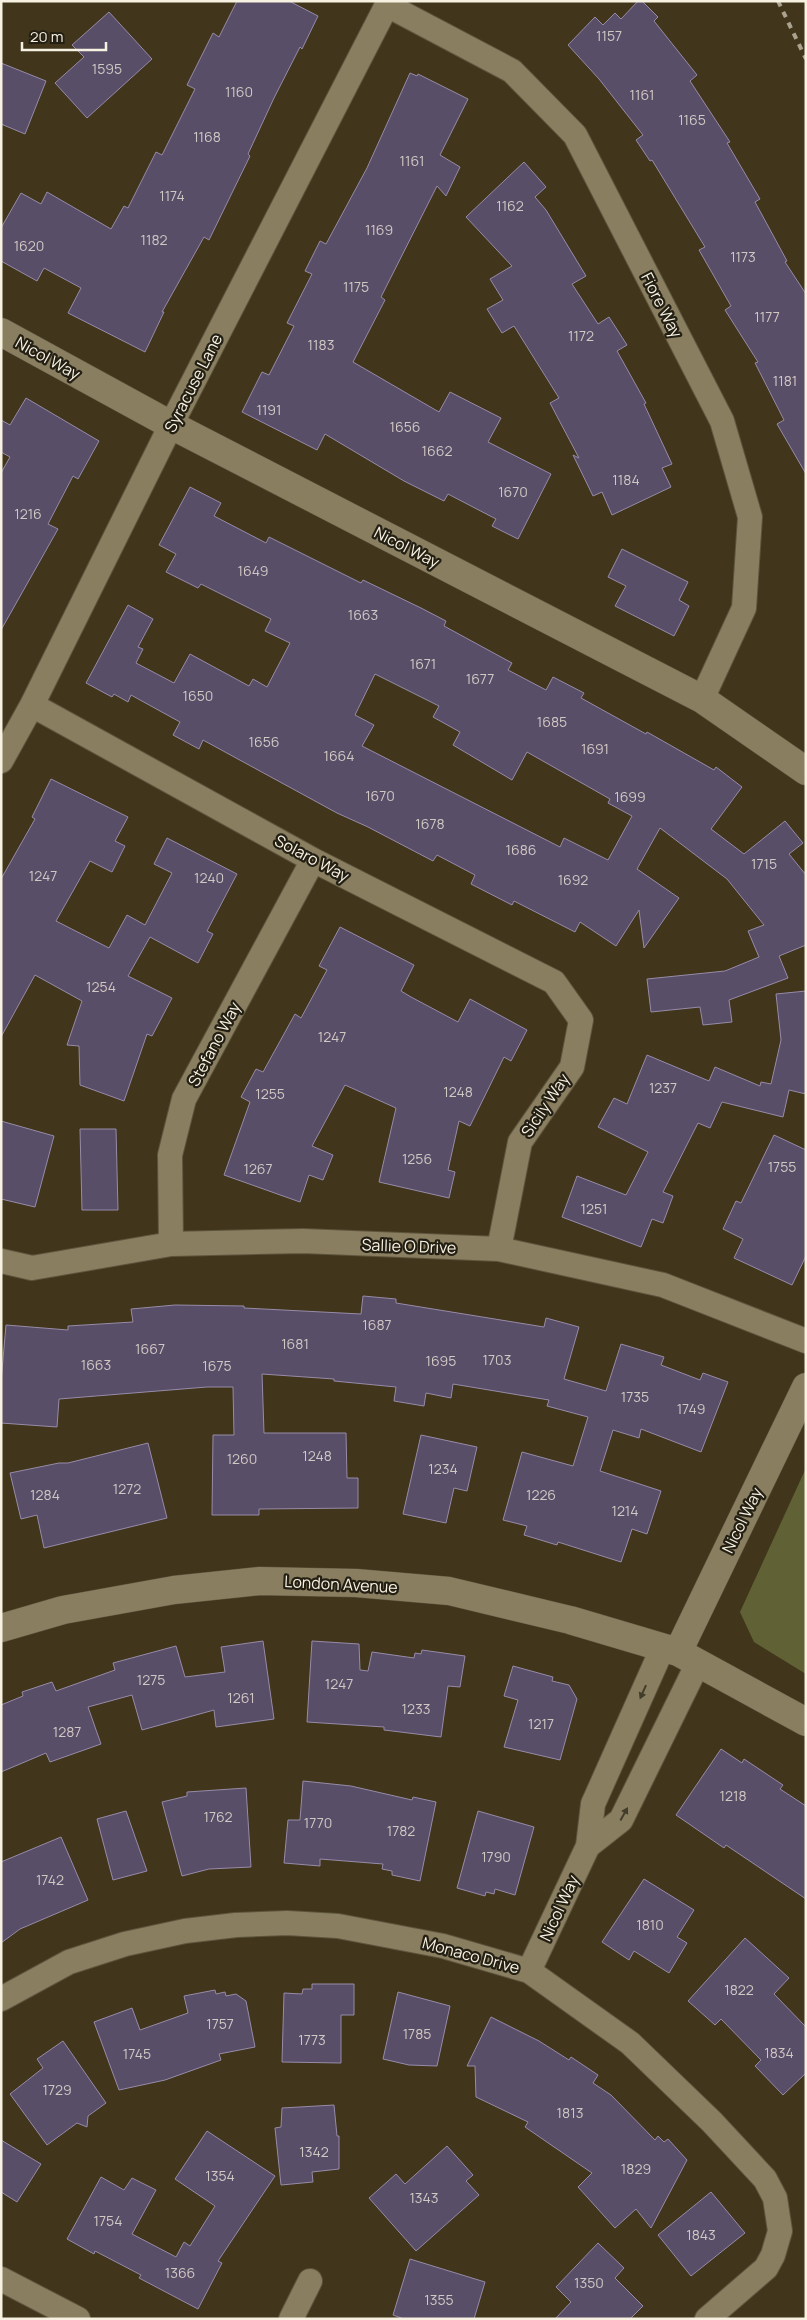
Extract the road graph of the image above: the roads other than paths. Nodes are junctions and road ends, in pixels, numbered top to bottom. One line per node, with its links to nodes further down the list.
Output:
1 (388, 3): 3 (street, Syracuse Lane); 4 (street, Fiore Way)
2 (1, 332): 3 (street, Nicol Way)
3 (171, 425): 4 (street, Nicol Way); 5 (street, Syracuse Lane)
4 (702, 699): 7 (street, Nicol Way)
5 (32, 705): 6 (street, Syracuse Lane); 8 (street, Solaro Way)
6 (1, 761)
7 (806, 771)
8 (313, 860): 9 (street, Solaro Way); 10 (street, Stefano Way)
9 (581, 1020): 11 (street, Sicily Way)
10 (171, 1244): 11 (street, Sallie O Drive); 12 (street, Sallie O Drive)
11 (499, 1249): 13 (street, Sallie O Drive)
12 (1, 1261)
13 (806, 1342)
14 (806, 1387): 16 (street, Nicol Way)
15 (1, 1628): 16 (street, London Avenue)
16 (679, 1654): 17 (street, London Avenue); 18 (street, Nicol Way, one-way to 18); 18 (street, Nicol Way, one-way to 16)
17 (806, 1722)
18 (588, 1846): 19 (street, Nicol Way)
19 (529, 1971): 20 (street, Monaco Drive); 25 (street, Monaco Drive)
20 (1, 1998)
21 (1, 2279): 23 (street)
22 (310, 2281): 24 (street)
23 (78, 2319)
24 (291, 2319)
25 (707, 2319)

